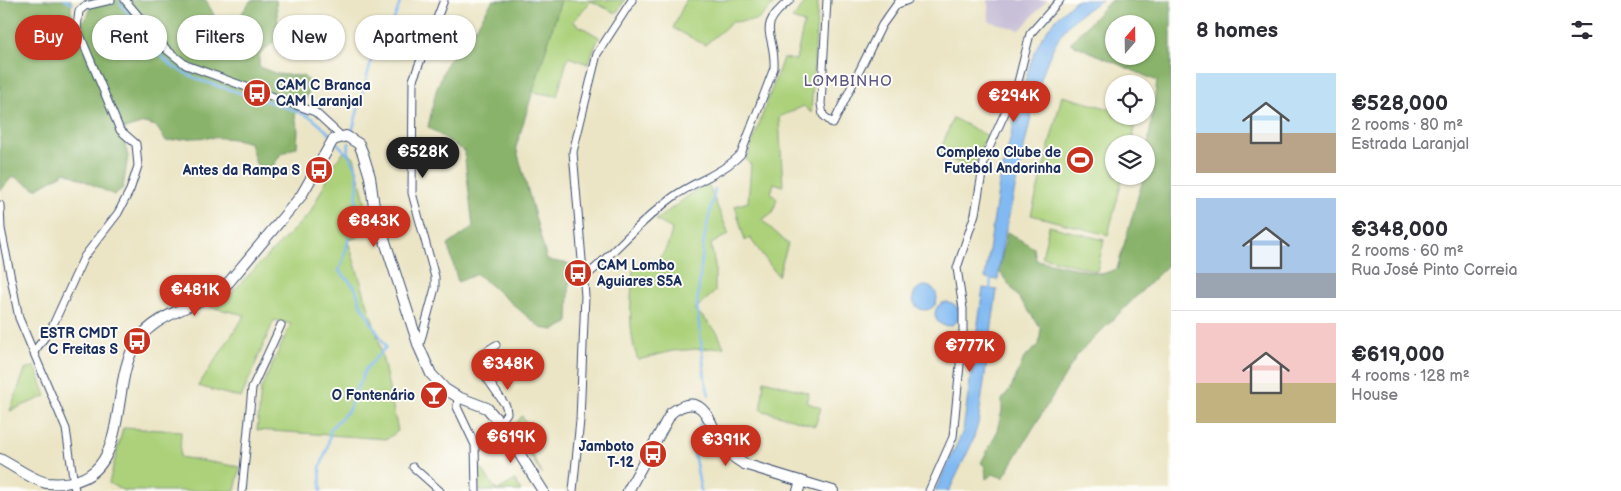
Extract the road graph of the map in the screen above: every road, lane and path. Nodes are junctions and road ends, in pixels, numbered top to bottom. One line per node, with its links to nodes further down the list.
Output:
1 (111, 0): 16 (street)
2 (125, 0): 10 (street)
3 (444, 0): 15 (street)
4 (632, 0): 12 (street)
5 (790, 0): 12 (street)
6 (827, 0): 9 (street)
7 (908, 0): 9 (street)
8 (1060, 0): 30 (street)
9 (899, 2)
10 (341, 136): 15 (main road); 22 (main road)
11 (0, 205): 16 (street)
12 (584, 278): 27 (street)
13 (281, 325): 23 (street)
14 (496, 345): 18 (street)
15 (419, 347): 17 (main road)
16 (34, 352): 22 (street)
17 (458, 397): 18 (main road); 25 (street)
18 (500, 423): 26 (main road)
19 (0, 459): 22 (main road)
20 (413, 467): 24 (street)
21 (799, 486): 28 (main road); 29 (main road)
22 (74, 488)
23 (242, 491)
24 (440, 491)
25 (476, 491)
26 (543, 491)
27 (573, 491)
28 (628, 491)
29 (833, 491)
30 (928, 491)

